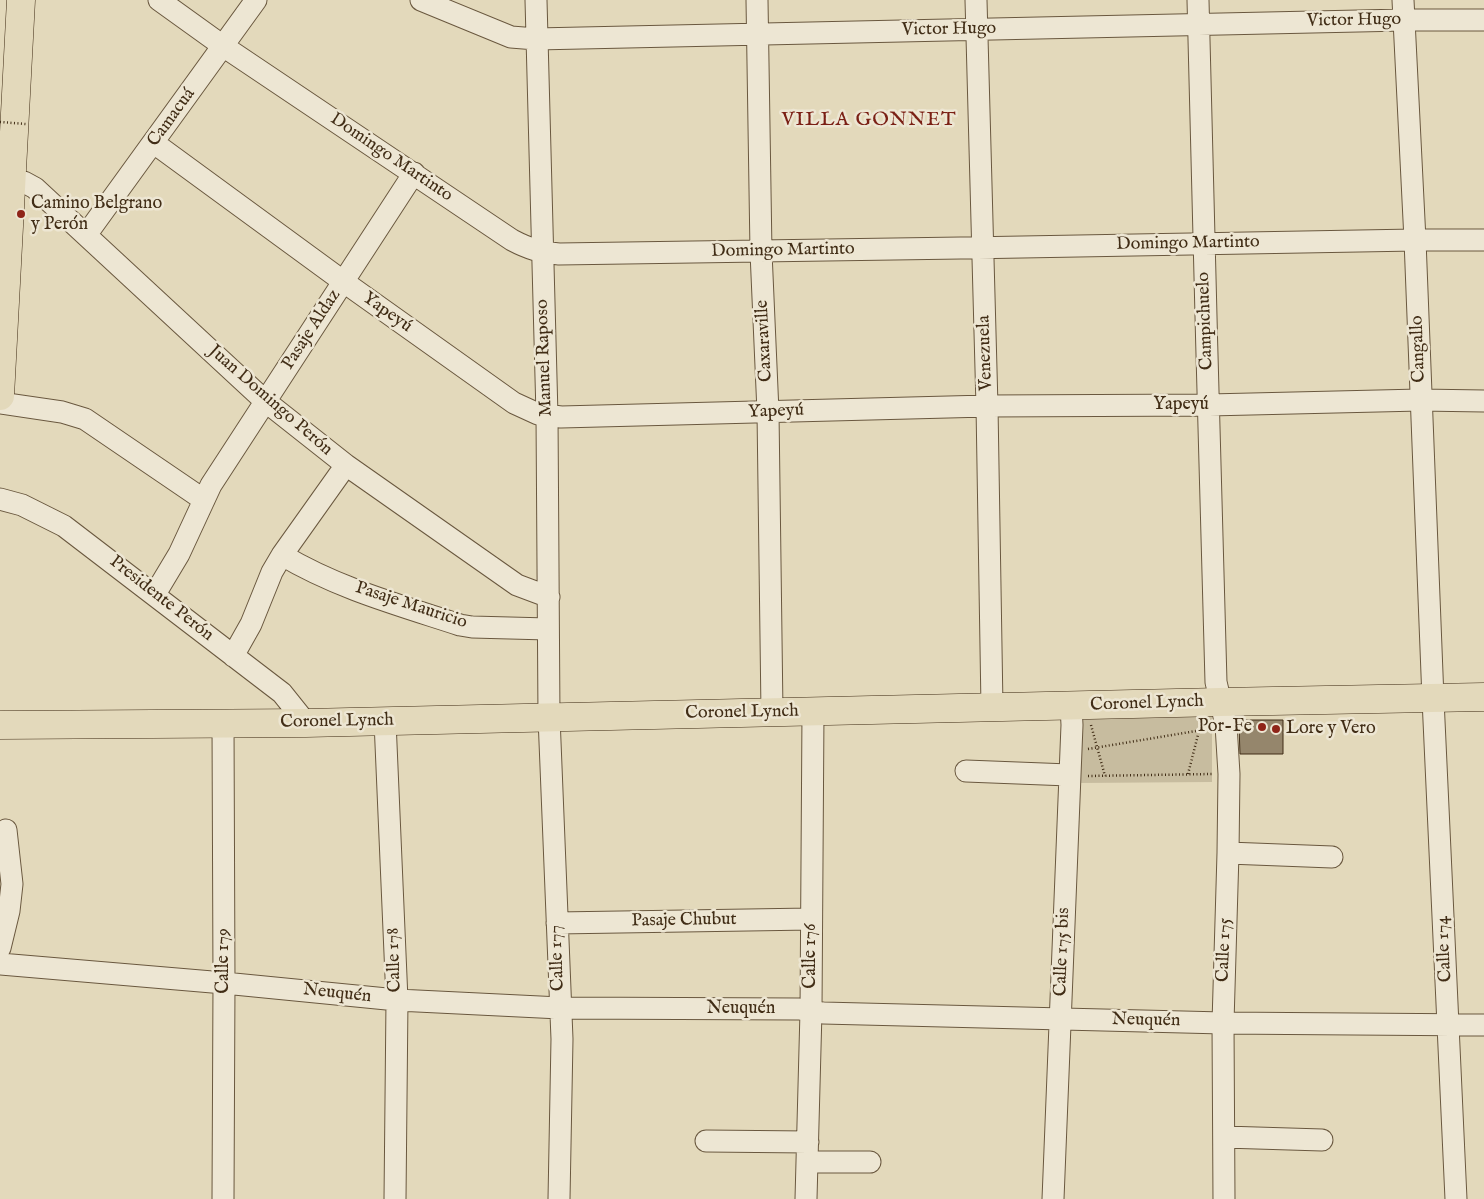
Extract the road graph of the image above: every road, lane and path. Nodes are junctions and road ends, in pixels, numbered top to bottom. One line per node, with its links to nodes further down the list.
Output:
1 (21, 0): 19 (main road)
2 (159, 0): 15 (street, Domingo Martinto)
3 (256, 0): 15 (street, Camacuá)
4 (421, 0): 14 (street, Victor Hugo)
5 (536, 0): 14 (street, Manuel Raposo)
6 (757, 0): 13 (street, Caxaraville)
7 (976, 0): 12 (street, Venezuela)
8 (1198, 0): 11 (street, Campichuelo)
9 (1403, 10): 10 (street, Victor Hugo); 11 (street, Victor Hugo); 22 (street, Cangallo)
10 (1484, 20)
11 (1199, 24): 12 (street, Victor Hugo); 24 (street, Campichuelo)
12 (976, 30): 13 (street, Victor Hugo); 25 (street, Venezuela)
13 (758, 35): 14 (street, Victor Hugo); 27 (street, Caxaraville)
14 (536, 39): 26 (street, Manuel Raposo)
15 (223, 46): 18 (street, Camacuá); 20 (street, Domingo Martinto)
16 (0, 122): 17 (path, bridge)
17 (26, 124)
18 (154, 143): 21 (street, Camacuá); 28 (street, Yapeyú)
19 (8, 163): 21 (street, Juan Domingo Perón); 29 (main road)
20 (414, 173): 26 (street, Domingo Martinto); 28 (street, Pasaje Aldaz)
21 (86, 235): 32 (street, Juan Domingo Perón)
22 (1415, 240): 23 (street, Domingo Martinto); 24 (street, Domingo Martinto); 31 (street, Cangallo)
23 (1484, 240)
24 (1203, 244): 25 (street, Domingo Martinto); 35 (street, Campichuelo)
25 (982, 247): 27 (street, Domingo Martinto); 36 (street, Venezuela)
26 (542, 252): 27 (street, Domingo Martinto); 38 (street, Manuel Raposo)
27 (761, 252): 37 (street, Caxaraville)
28 (344, 282): 32 (street, Pasaje Aldaz); 38 (street, Yapeyú)
29 (2, 316): 30 (main road)
30 (0, 396)
31 (1420, 400): 33 (street, Yapeyú); 35 (street, Yapeyú); 48 (street, Cangallo)
32 (266, 401): 39 (street, Juan Domingo Perón); 41 (street, Pasaje Aldaz)
33 (1484, 401)
34 (0, 403): 41 (street)
35 (1209, 405): 36 (street, Yapeyú); 51 (street, Campichuelo)
36 (987, 406): 37 (street, Yapeyú); 50 (street, Venezuela)
37 (768, 412): 38 (street, Yapeyú); 52 (street, Caxaraville)
38 (547, 415): 44 (street, Manuel Raposo)
39 (346, 465): 42 (street); 44 (street, Juan Domingo Perón)
40 (0, 499): 43 (street, Presidente Perón)
41 (204, 500): 43 (street, Pasaje Aldaz)
42 (282, 555): 45 (street, Pasaje Mauricio); 46 (street)
43 (155, 594): 46 (street, Presidente Perón)
44 (549, 597): 45 (street, Manuel Raposo)
45 (548, 629): 54 (street, Manuel Raposo)
46 (233, 656): 57 (street, Presidente Perón)
47 (1484, 697): 48 (main road, Coronel Lynch)
48 (1433, 699): 51 (main road, Coronel Lynch); 80 (street, Calle 174)
49 (1080, 706): 50 (main road, Coronel Lynch); 51 (main road, Coronel Lynch); 60 (path); 65 (street, Calle 175 bis)
50 (992, 707): 53 (main road, Coronel Lynch)
51 (1216, 709): 59 (path); 59 (path); 64 (street, Calle 175)
52 (772, 712): 53 (main road, Coronel Lynch); 54 (main road, Coronel Lynch)
53 (813, 712): 70 (street, Calle 176)
54 (550, 716): 55 (main road, Coronel Lynch); 71 (street, Calle 177)
55 (385, 721): 57 (main road, Coronel Lynch); 75 (street, Calle 178)
56 (223, 723): 57 (main road, Coronel Lynch); 58 (main road, Coronel Lynch); 74 (street, Calle 179)
57 (306, 723)
58 (0, 724)
59 (1198, 732): 60 (path); 63 (path)
60 (1097, 747): 61 (path); 66 (path)
61 (1088, 749)
62 (966, 771): 65 (street)
63 (1188, 774): 64 (path); 66 (path)
64 (1229, 774): 68 (street, Calle 175)
65 (1078, 776): 66 (path); 78 (street, Calle 175 bis)
66 (1106, 776)
67 (6, 830): 72 (street)
68 (1228, 852): 69 (street); 79 (street, Calle 175)
69 (1332, 856)
70 (811, 919): 71 (street, Pasaje Chubut); 77 (street, Calle 176)
71 (558, 923): 76 (street, Calle 177)
72 (0, 948)
73 (0, 964): 74 (street, Neuquén)
74 (224, 983): 75 (street, Neuquén); 87 (street, Calle 179)
75 (397, 1000): 76 (street, Neuquén); 88 (street, Calle 178)
76 (560, 1008): 77 (street, Neuquén); 89 (street, Calle 177)
77 (812, 1011): 78 (street, Neuquén); 85 (street, Calle 176)
78 (1061, 1020): 79 (street, Neuquén); 91 (street, Calle 175 bis)
79 (1223, 1022): 80 (street, Neuquén); 82 (street, Calle 175)
80 (1448, 1024): 81 (street, Neuquén); 93 (street, Calle 174)
81 (1484, 1025)
82 (1224, 1137): 83 (street); 92 (street, Calle 175)
83 (1322, 1140)
84 (706, 1141): 85 (street)
85 (807, 1152): 86 (street); 90 (street, Calle 176)
86 (870, 1162)
87 (223, 1199)
88 (395, 1199)
89 (559, 1199)
90 (806, 1199)
91 (1053, 1199)
92 (1224, 1199)
93 (1456, 1199)

